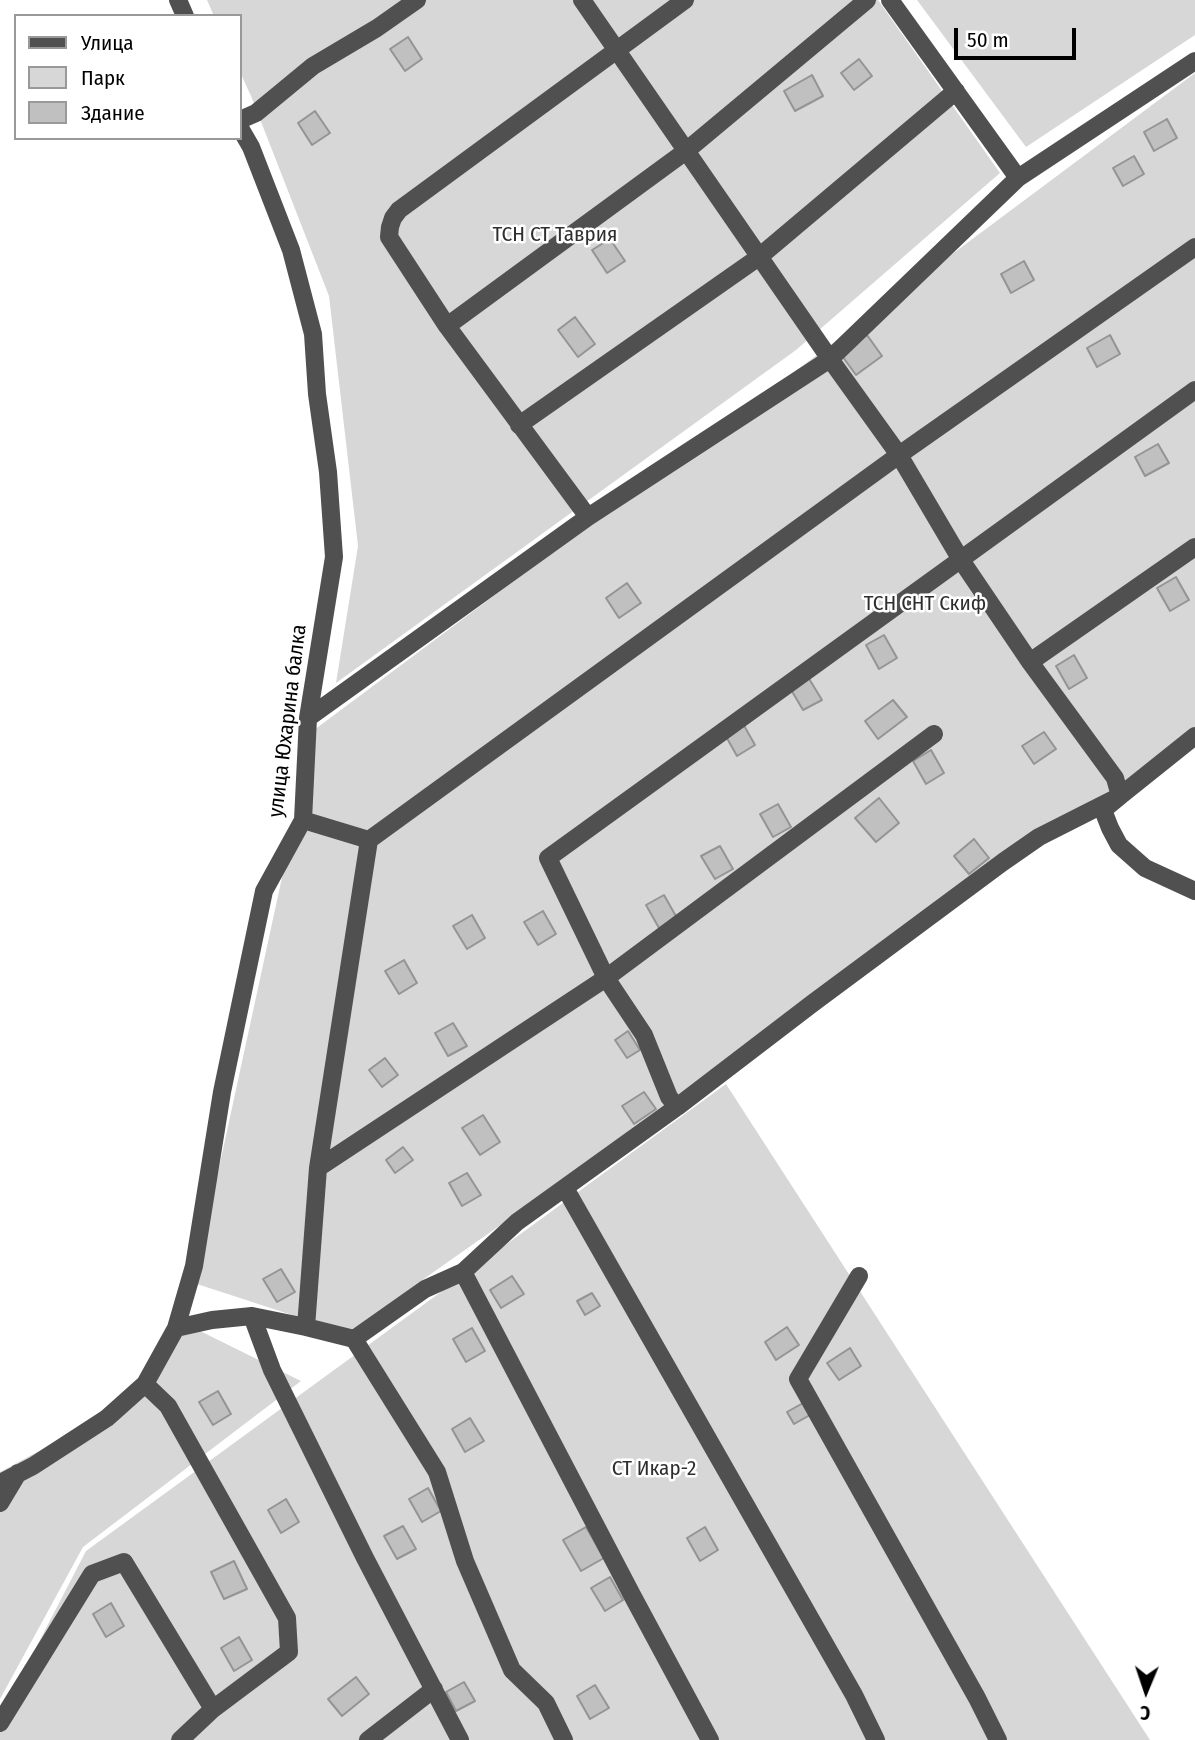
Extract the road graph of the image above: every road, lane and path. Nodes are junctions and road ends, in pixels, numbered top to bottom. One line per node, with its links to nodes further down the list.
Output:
1 (417, 0): 9 (street)
2 (582, 0): 6 (street)
3 (685, 0): 6 (street)
4 (867, 0): 12 (street)
5 (890, 0): 8 (street)
6 (617, 51): 12 (street); 16 (street)
7 (1195, 61): 13 (street)
8 (956, 91): 13 (street); 15 (street)
9 (248, 117): 11 (street)
10 (242, 131): 11 (street, улица Юхарина балка)
11 (251, 147): 25 (street, улица Юхарина балка)
12 (686, 151): 15 (street); 16 (street)
13 (1018, 178): 17 (street)
14 (1195, 247): 20 (street)
15 (759, 257): 17 (street); 19 (street)
16 (447, 326): 19 (street)
17 (830, 359): 20 (street); 21 (street)
18 (1195, 390): 23 (street)
19 (519, 425): 21 (street)
20 (899, 455): 23 (street); 30 (street)
21 (588, 517): 25 (street)
22 (1195, 547): 24 (street)
23 (961, 560): 24 (street); 32 (street)
24 (1030, 662): 28 (street)
25 (307, 718): 29 (street, улица Юхарина балка)
26 (933, 734): 32 (street)
27 (1195, 736): 28 (street)
28 (1120, 796): 31 (street); 33 (street)
29 (303, 820): 30 (street); 40 (street, улица Юхарина балка)
30 (369, 840): 34 (street)
31 (1195, 891)
32 (606, 978): 33 (street); 34 (street)
33 (677, 1107): 35 (street)
34 (318, 1168): 39 (street)
35 (565, 1188): 36 (street); 54 (street)
36 (463, 1272): 41 (street); 49 (street)
37 (859, 1276): 55 (street)
38 (251, 1316): 39 (street); 40 (street); 46 (street)
39 (306, 1327): 41 (street)
40 (176, 1328): 42 (street, улица Юхарина балка)
41 (354, 1339): 53 (street)
42 (145, 1384): 43 (street, улица Юхарина балка); 47 (street)
43 (19, 1473): 44 (street, улица Юхарина балка); 45 (street)
44 (0, 1483)
45 (0, 1503)
46 (433, 1689): 51 (street); 52 (street)
47 (212, 1709): 48 (street); 50 (street)
48 (0, 1723)
49 (706, 1738)
50 (180, 1740)
51 (368, 1740)
52 (460, 1740)
53 (564, 1740)
54 (876, 1740)
55 (998, 1740)

